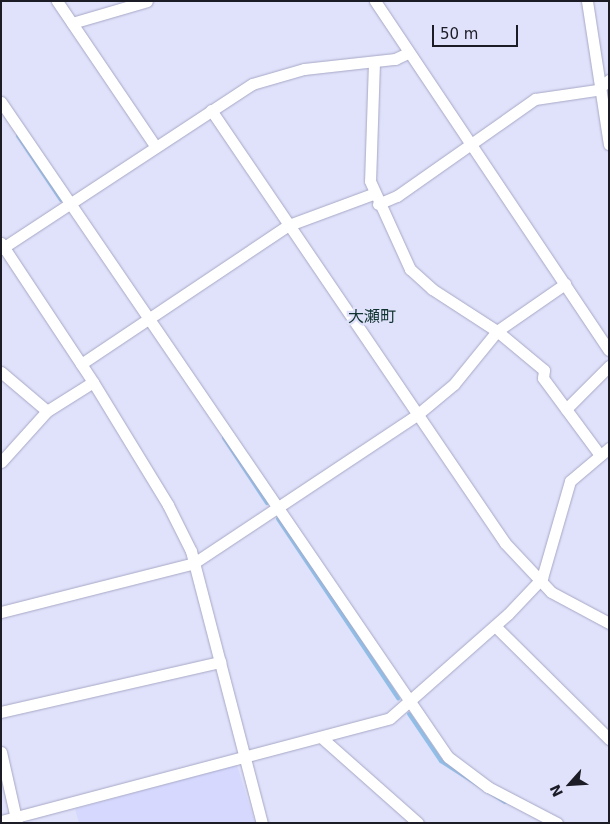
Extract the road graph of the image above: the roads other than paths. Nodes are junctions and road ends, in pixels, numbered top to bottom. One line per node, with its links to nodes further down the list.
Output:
1 (57, 1): 5 (street)
2 (148, 1): 5 (street)
3 (374, 1): 6 (street)
4 (587, 1): 9 (street)
5 (72, 23): 14 (street)
6 (408, 53): 7 (street); 12 (street)
7 (374, 62): 11 (street); 15 (street)
8 (609, 80): 9 (street)
9 (597, 90): 12 (street); 13 (street)
10 (1, 102): 16 (street)
11 (211, 110): 14 (street); 17 (street)
12 (469, 143): 15 (street); 19 (street)
13 (609, 144)
14 (156, 147): 16 (street)
15 (376, 199): 17 (street); 21 (street)
16 (70, 206): 18 (street); 20 (street)
17 (289, 225): 20 (street); 29 (street)
18 (2, 246): 23 (street)
19 (565, 284): 21 (street); 22 (street)
20 (148, 318): 23 (street); 32 (street)
21 (496, 331): 27 (street); 29 (street)
22 (609, 350)
23 (81, 364): 26 (street)
24 (609, 366): 27 (street)
25 (1, 372): 28 (street)
26 (92, 382): 28 (street); 33 (street)
27 (566, 409): 30 (street)
28 (47, 411): 31 (street)
29 (418, 414): 32 (street); 34 (street)
30 (604, 451): 34 (street)
31 (1, 462)
32 (277, 508): 33 (street); 39 (street)
33 (194, 562): 35 (street); 38 (street)
34 (539, 581): 36 (street); 37 (street)
35 (1, 612)
36 (609, 623)
37 (495, 626): 39 (street); 42 (street)
38 (220, 662): 40 (street); 44 (street)
39 (408, 702): 41 (street); 49 (street)
40 (1, 712)
41 (322, 738): 44 (street); 48 (street)
42 (609, 739)
43 (1, 752): 45 (street)
44 (246, 758): 45 (street); 47 (street)
45 (17, 820): 46 (street)
46 (1, 821)
47 (262, 823)
48 (418, 823)
49 (557, 823)

